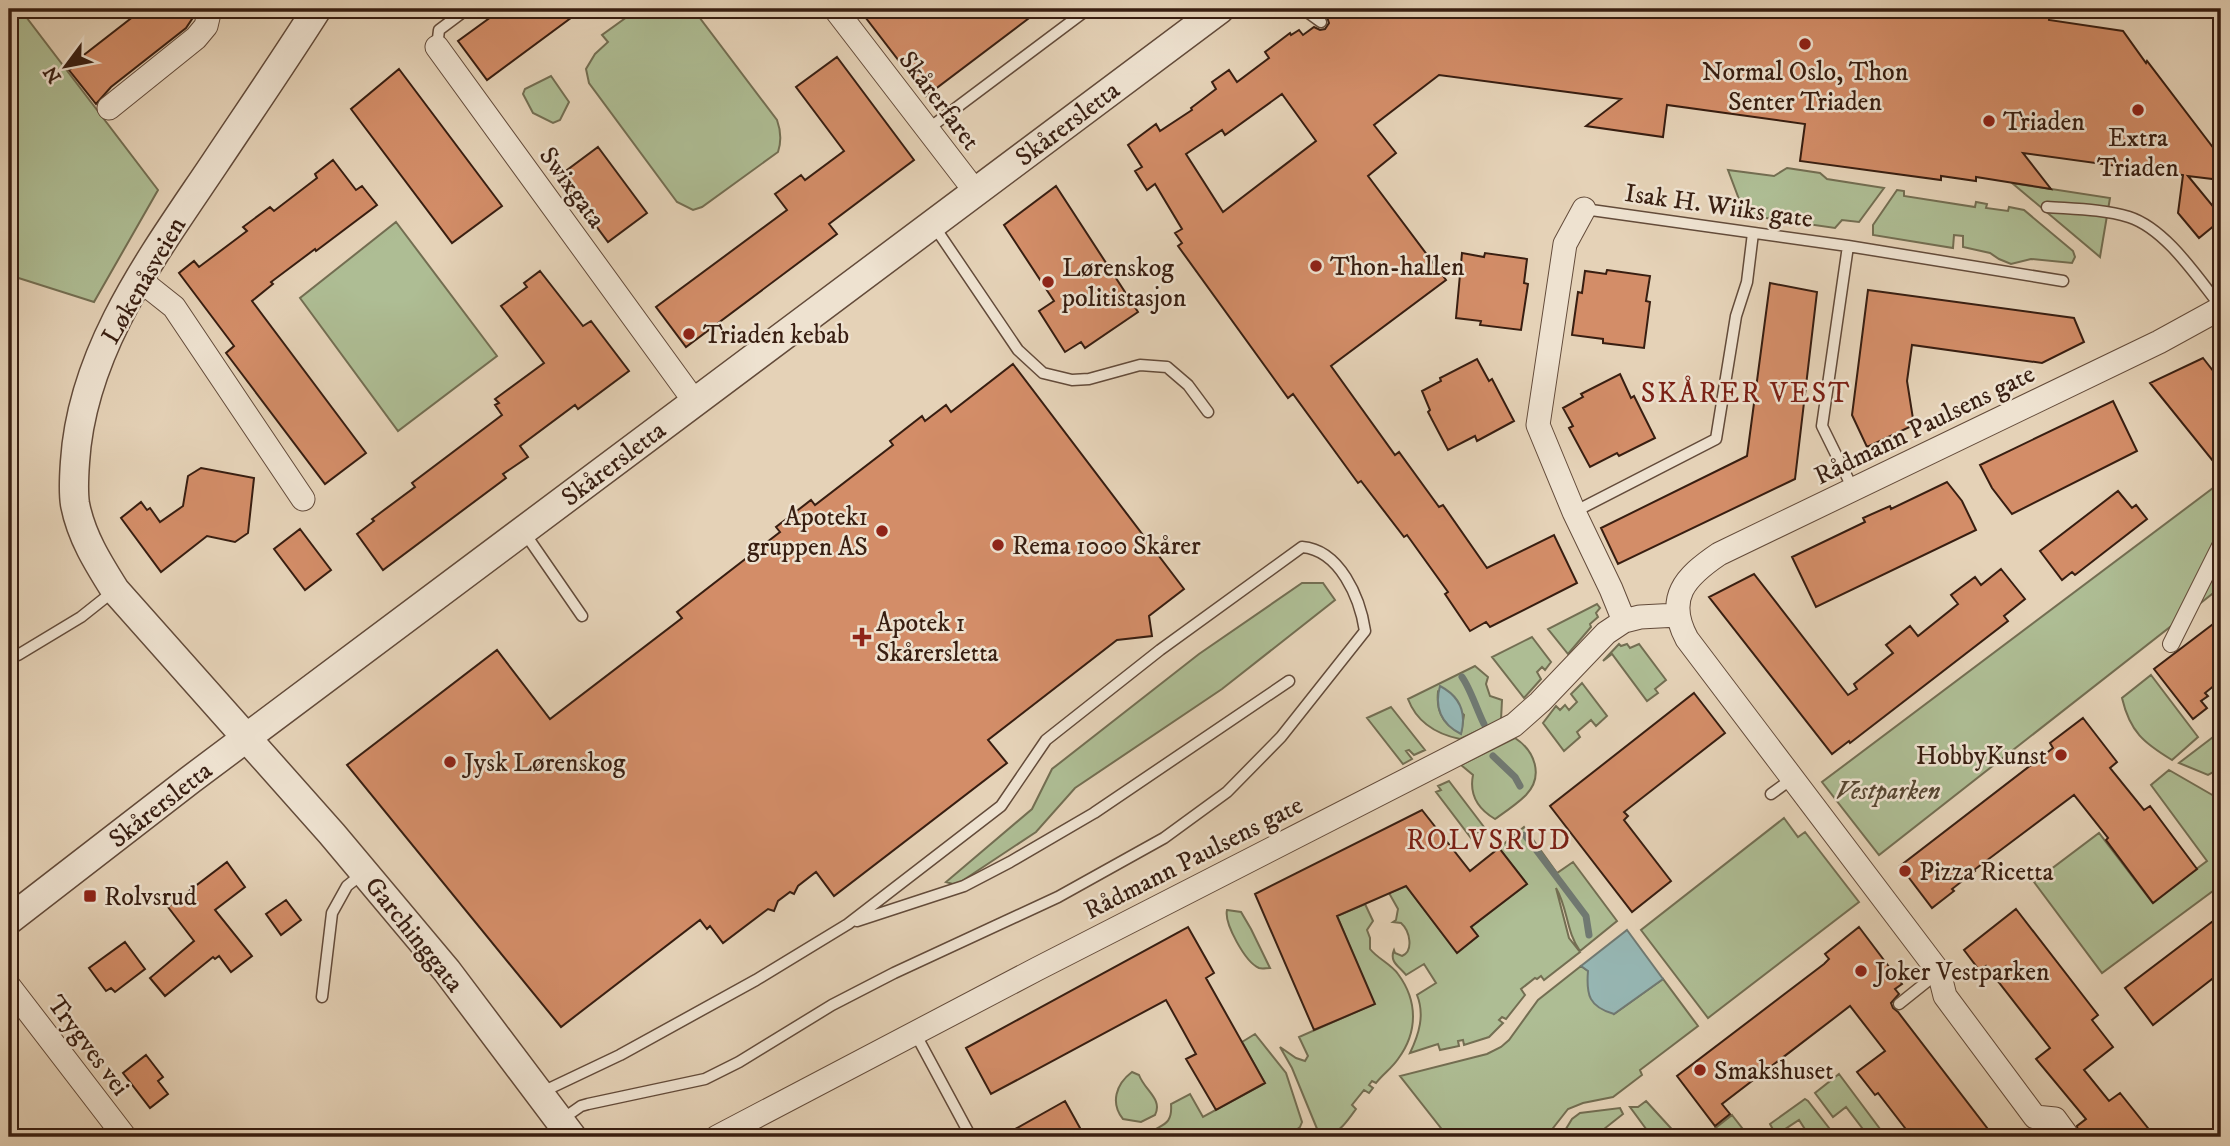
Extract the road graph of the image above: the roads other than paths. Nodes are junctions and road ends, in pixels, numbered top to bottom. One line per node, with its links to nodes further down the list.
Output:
1 (210, 9): 10 (street)
2 (317, 9): 18 (street, Løkenåsveien)
3 (467, 9): 9 (lane, Swixgata)
4 (835, 9): 11 (street, Skårerfaret)
5 (1088, 9): 11 (lane)
6 (1220, 9): 12 (street, Skårersletta)
7 (1303, 9): 8 (lane)
8 (1320, 9)
9 (437, 47): 21 (street, Swixgata)
10 (109, 108)
11 (928, 129): 12 (street, Skårerfaret)
12 (975, 191): 15 (street, Skårersletta)
13 (2048, 207): 20 (lane)
14 (1584, 209): 16 (lane, Isak H. Wiiks gate); 25 (street)
15 (932, 223): 21 (street, Skårersletta); 22 (lane)
16 (1753, 233): 17 (lane, Isak H. Wiiks gate); 25 (lane)
17 (1848, 246): 19 (lane, Isak H. Wiiks gate); 23 (lane, Isak H. Wiiks gate)
18 (140, 280): 24 (street); 28 (street, Løkenåsveien)
19 (2063, 281)
20 (2221, 307): 23 (street, Rådmann Paulsens gate)
21 (695, 402): 26 (street, Skårersletta)
22 (1208, 412)
23 (1853, 489): 31 (street, Rådmann Paulsens gate)
24 (303, 499)
25 (1574, 512): 30 (street)
26 (523, 530): 29 (lane); 35 (street, Skårersletta)
27 (2221, 544): 32 (street)
28 (114, 590): 33 (lane); 35 (street, Løkenåsveien)
29 (582, 616)
30 (1624, 621): 31 (street); 45 (street, Rådmann Paulsens gate)
31 (1680, 621): 36 (street)
32 (2171, 644)
33 (18, 655)
34 (1289, 681): 40 (lane)
35 (247, 737): 38 (street, Garchinggata); 39 (street, Skårersletta)
36 (1793, 778): 37 (lane); 41 (street)
37 (1771, 794)
38 (364, 872): 43 (lane); 46 (street, Garchinggata)
39 (9, 920)
40 (848, 924): 46 (lane); 47 (lane)
41 (1939, 972): 44 (lane); 48 (street)
42 (9, 986): 49 (street, Trygves vei)
43 (322, 997)
44 (1899, 1004)
45 (915, 1033): 50 (street, Rådmann Paulsens gate); 51 (lane)
46 (540, 1093): 47 (street, Garchinggata)
47 (567, 1129)
48 (2066, 1134)
49 (125, 1137)
50 (717, 1137)
51 (971, 1137)

